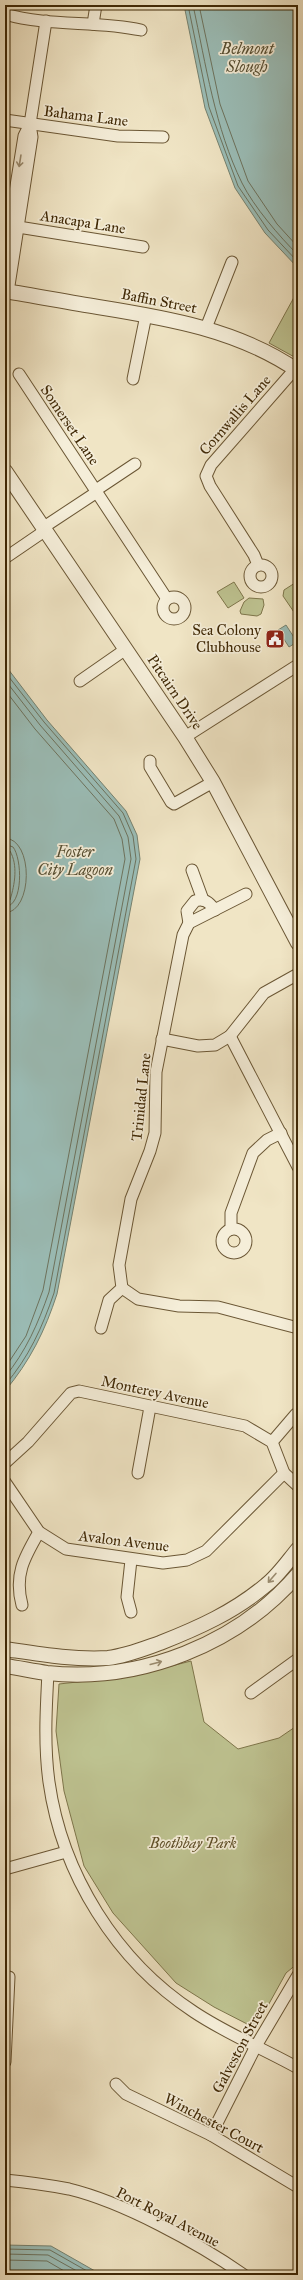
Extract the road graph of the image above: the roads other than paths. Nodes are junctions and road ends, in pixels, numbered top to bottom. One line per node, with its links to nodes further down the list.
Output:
1 (96, 5): 4 (street)
2 (5, 14): 3 (street)
3 (46, 21): 4 (street); 7 (street)
4 (93, 24): 5 (street)
5 (140, 30)
6 (5, 120): 7 (street, Bahama Lane)
7 (30, 124): 8 (street, Bahama Lane); 9 (street)
8 (163, 137)
9 (11, 226): 10 (street, Anacapa Lane); 11 (street); 13 (street, Anacapa Lane)
10 (143, 247)
11 (5, 254)
12 (232, 262): 15 (street)
13 (7, 291): 14 (street, Baffin Street)
14 (146, 315): 15 (street, Baffin Street); 18 (street)
15 (206, 328): 16 (street, Baffin Street)
16 (297, 370): 24 (street, Cornwallis Lane)
17 (19, 374): 21 (street, Somerset Lane)
18 (133, 379)
19 (135, 464): 21 (street)
20 (5, 471): 22 (street, Pitcairn Drive)
21 (97, 491): 22 (street); 25 (street, Somerset Lane)
22 (45, 529): 23 (street); 26 (street, Pitcairn Drive)
23 (5, 558)
24 (258, 565)
25 (168, 599)
26 (126, 649): 28 (street); 29 (street, Pitcairn Drive)
27 (298, 665): 29 (street)
28 (80, 681)
29 (185, 737): 31 (street, Pitcairn Drive)
30 (150, 760): 31 (street)
31 (213, 782): 37 (street, Pitcairn Drive)
32 (192, 870): 34 (street)
33 (246, 894): 35 (street)
34 (203, 900): 35 (street); 36 (street, Trinidad Lane)
35 (214, 910): 36 (street)
36 (189, 922): 40 (street, Trinidad Lane)
37 (298, 943)
38 (298, 974): 39 (street)
39 (230, 1036): 40 (street); 41 (street)
40 (162, 1039): 44 (street, Trinidad Lane)
41 (281, 1133): 42 (street); 43 (street)
42 (298, 1167)
43 (231, 1229)
44 (122, 1288): 45 (street); 46 (street)
45 (101, 1328)
46 (298, 1328)
47 (150, 1407): 49 (street, Monterey Avenue); 50 (street, Monterey Avenue); 51 (street)
48 (296, 1414): 49 (street)
49 (272, 1442): 52 (street)
50 (5, 1463)
51 (138, 1472)
52 (284, 1473): 54 (street); 57 (street, Avalon Avenue)
53 (5, 1482): 55 (street, Avalon Avenue)
54 (298, 1486)
55 (39, 1532): 57 (street, Avalon Avenue); 59 (street)
56 (298, 1549): 61 (street, one-way to 61)
57 (131, 1560): 60 (street)
58 (298, 1574): 66 (street, one-way to 58)
59 (22, 1605)
60 (131, 1612)
61 (146, 1648): 62 (street); 66 (street)
62 (5, 1649)
63 (5, 1657): 66 (street)
64 (298, 1659): 67 (street)
65 (5, 1666): 66 (street)
66 (48, 1673): 68 (street)
67 (251, 1693)
68 (66, 1852): 69 (street); 72 (street)
69 (5, 1870)
70 (298, 1975): 72 (street, Galveston Street)
71 (5, 1976): 73 (street)
72 (256, 2046): 74 (street); 76 (street, Galveston Street)
73 (5, 2062)
74 (298, 2068)
75 (116, 2084): 76 (street, Winchester Court)
76 (212, 2135): 78 (street, Winchester Court)
77 (5, 2180): 79 (street, Port Royal Avenue)
78 (298, 2187)
79 (244, 2275)

